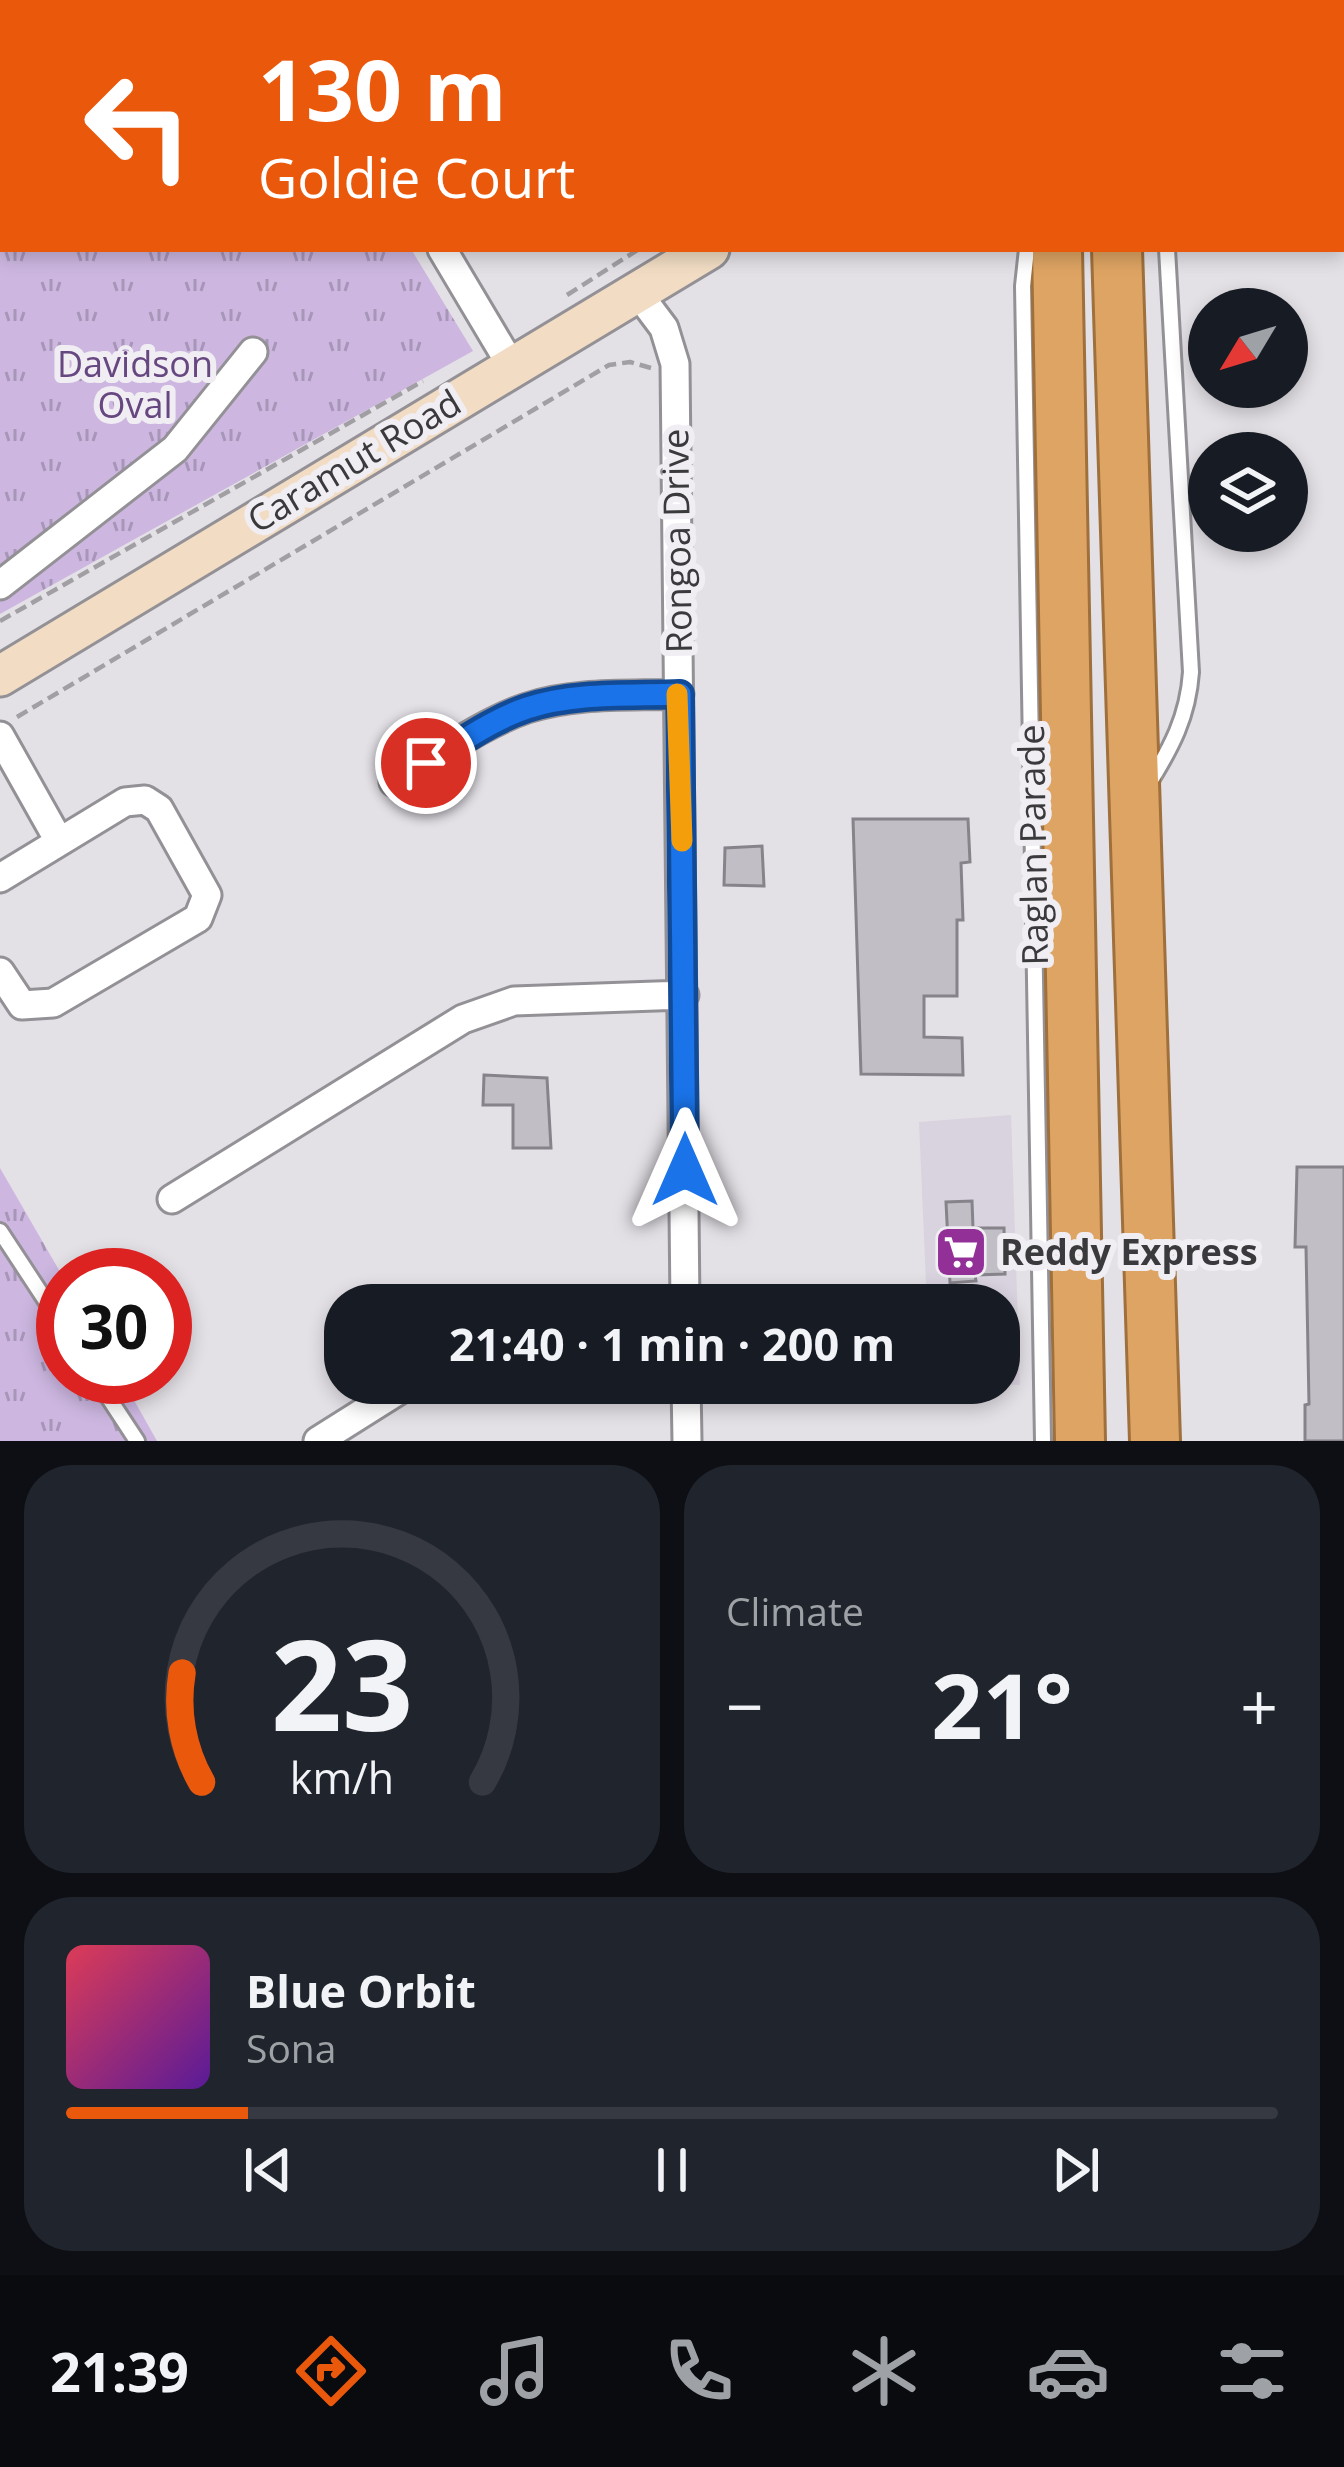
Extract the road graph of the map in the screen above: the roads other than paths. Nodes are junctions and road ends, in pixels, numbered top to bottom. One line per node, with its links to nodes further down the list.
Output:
1 (444, 252): 9 (street)
2 (704, 252): 7 (main road, Caramut Road)
3 (1027, 252): 30 (lane, Raglan Parade)
4 (1057, 252): 31 (highway, Raglan Parade)
5 (1117, 252): 15 (highway)
6 (1168, 252): 15 (lane)
7 (637, 292): 9 (main road, Caramut Road); 12 (street, Rongoa Drive)
8 (253, 352): 10 (street)
9 (511, 365): 11 (main road, Caramut Road)
10 (0, 585)
11 (0, 676)
12 (680, 694): 14 (street); 19 (street, Rongoa Drive)
13 (7, 747): 16 (street)
14 (394, 782)
15 (1138, 802): 32 (highway)
16 (59, 841): 17 (street); 18 (street)
17 (0, 878)
18 (0, 972)
19 (684, 995): 20 (street); 22 (street, Rongoa Drive)
20 (172, 1199)
21 (0, 1231): 23 (lane)
22 (685, 1284)
23 (36, 1286)
24 (113, 1404): 27 (lane)
25 (377, 1404): 28 (street)
26 (686, 1404): 29 (street)
27 (137, 1441)
28 (318, 1441)
29 (687, 1441)
30 (1043, 1441)
31 (1080, 1441)
32 (1155, 1441)

